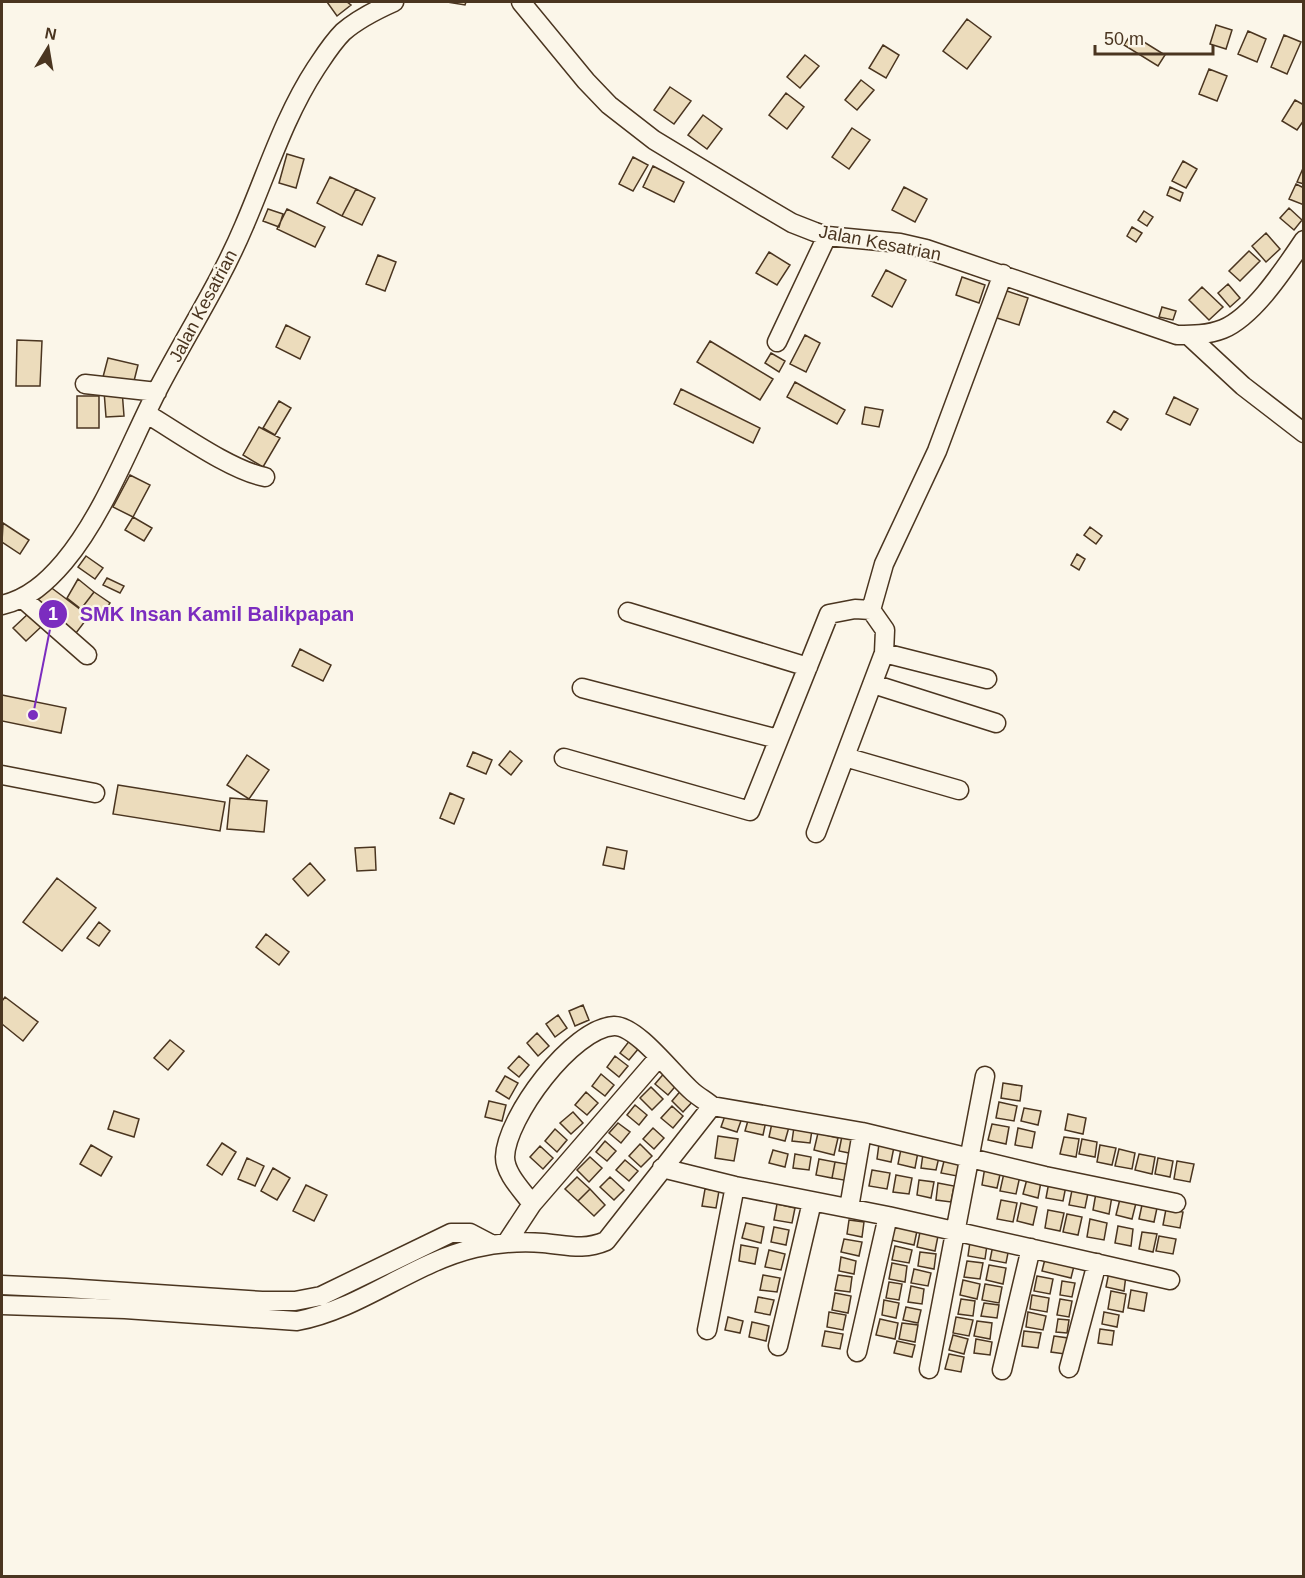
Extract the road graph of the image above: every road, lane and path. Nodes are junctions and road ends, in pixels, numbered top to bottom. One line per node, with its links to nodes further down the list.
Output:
1 (394, 2): 9 (street, Jalan Kesatrian)
2 (521, 2): 3 (street, Jalan Kesatrian)
3 (827, 236): 5 (street, Jalan Kesatrian); 7 (street)
4 (1304, 240): 6 (street, Jalan Kesatrian)
5 (1004, 274): 6 (street, Jalan Kesatrian); 15 (street)
6 (1188, 335): 11 (street)
7 (777, 342)
8 (85, 384): 9 (street)
9 (157, 392): 10 (street, Jalan Kesatrian)
10 (147, 414): 12 (street); 13 (street, Jalan Kesatrian)
11 (1304, 433)
12 (265, 477)
13 (22, 598): 14 (street, Jalan Kesatrian); 18 (street)
14 (2, 604)
15 (871, 610): 17 (street); 19 (street)
16 (628, 612): 19 (street)
17 (884, 654): 20 (street); 21 (street)
18 (87, 655)
19 (808, 667): 24 (street)
20 (987, 679)
21 (873, 684): 23 (street); 25 (street)
22 (582, 688): 24 (street)
23 (996, 723)
24 (778, 739): 26 (street)
25 (845, 757): 28 (street); 30 (street)
26 (564, 758)
27 (2, 775): 29 (street)
28 (959, 790)
29 (95, 794)
30 (816, 833)
31 (659, 1057): 33 (street); 40 (street); 40 (street)
32 (985, 1076): 35 (street)
33 (712, 1106): 34 (street); 36 (street)
34 (862, 1132): 35 (street); 41 (street)
35 (969, 1157): 39 (street); 43 (street)
36 (663, 1168): 37 (street); 44 (street)
37 (735, 1186): 38 (street); 50 (street)
38 (812, 1202): 41 (street); 51 (street)
39 (1176, 1203)
40 (532, 1204): 44 (street)
41 (849, 1208): 42 (street)
42 (888, 1216): 43 (street); 52 (street)
43 (955, 1231): 45 (street); 54 (street)
44 (499, 1243): 48 (street); 49 (street)
45 (1031, 1248): 46 (street); 55 (street)
46 (1097, 1263): 47 (street); 53 (street)
47 (1170, 1280)
48 (2, 1285)
49 (2, 1305)
50 (707, 1330)
51 (778, 1346)
52 (856, 1352)
53 (1069, 1368)
54 (929, 1369)
55 (1002, 1370)

